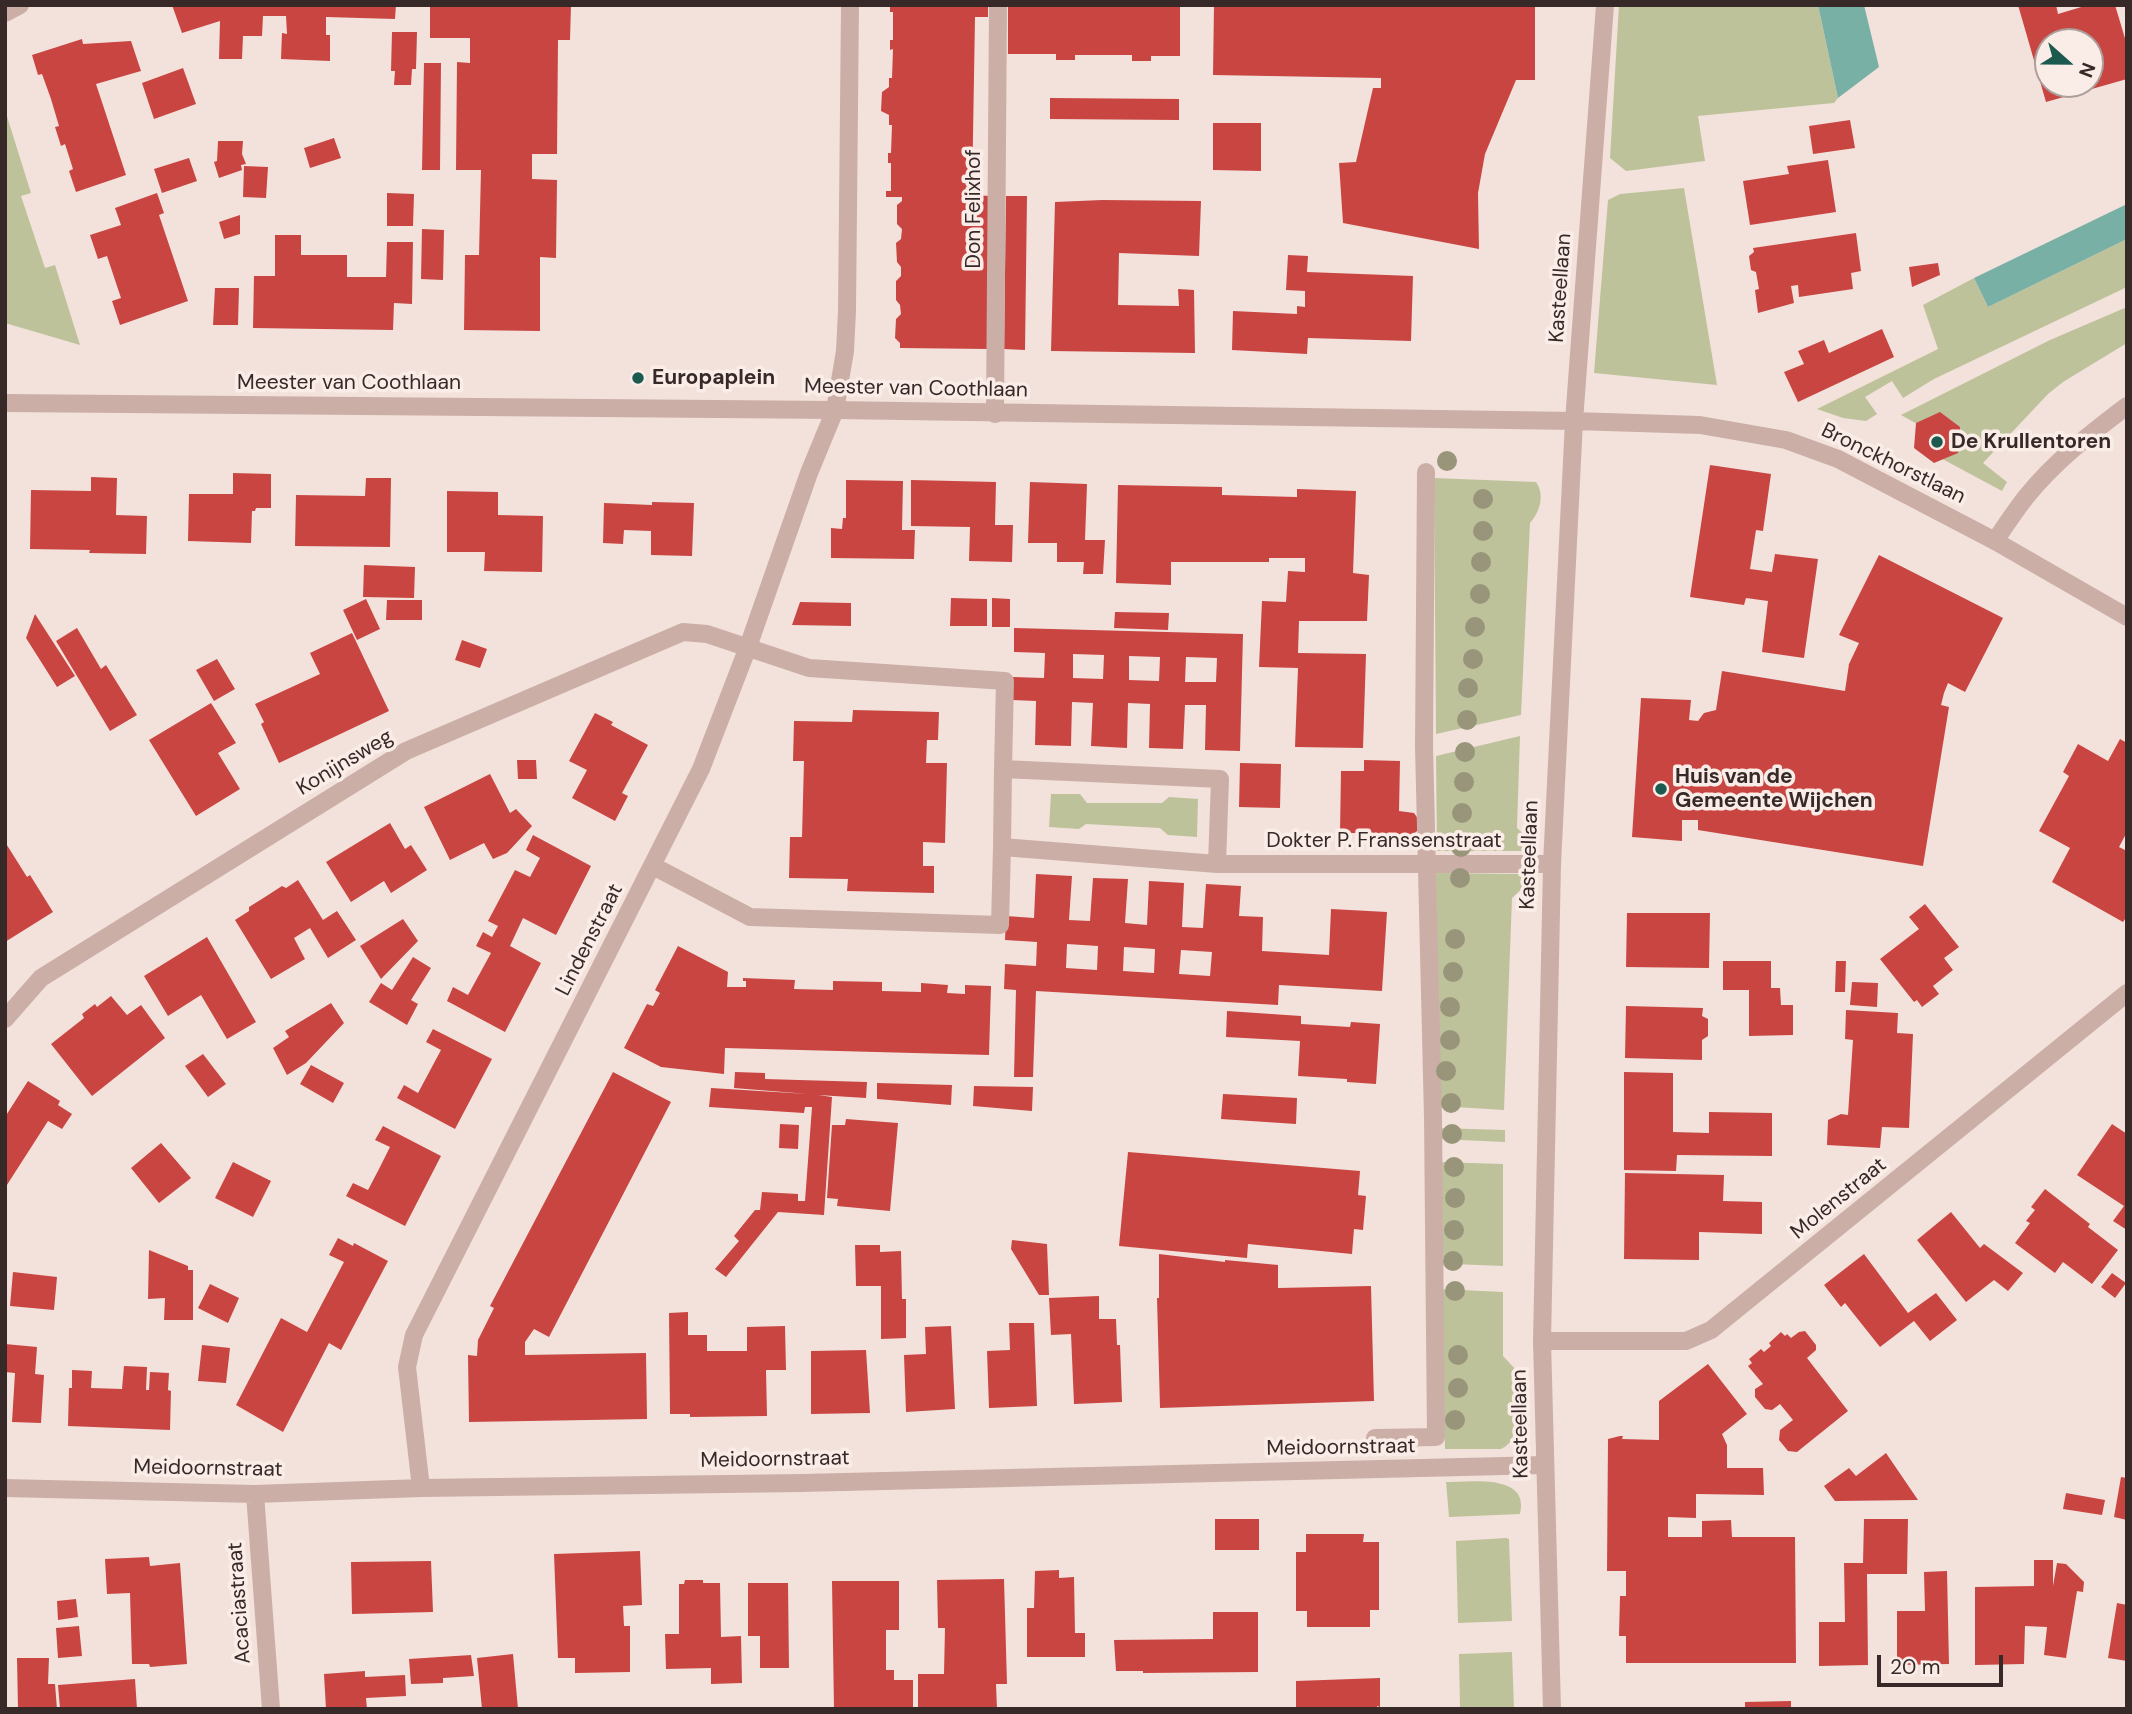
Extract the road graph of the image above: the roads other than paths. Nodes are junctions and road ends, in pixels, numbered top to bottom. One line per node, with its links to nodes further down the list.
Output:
1 (20, 5): 5 (street)
2 (850, 5): 8 (street)
3 (998, 5): 9 (street, Don Felixhof)
4 (1605, 5): 10 (street, Kasteellaan)
5 (5, 13)
6 (5, 402): 8 (street, Meester van Coothlaan)
7 (2127, 406): 12 (street)
8 (835, 410): 9 (street, Meester van Coothlaan); 14 (street, Lindenstraat)
9 (995, 414): 10 (street, Meester van Coothlaan)
10 (1574, 421): 12 (street, Bronckhorstlaan); 19 (street, Kasteellaan)
11 (1426, 472): 17 (street)
12 (1995, 541): 13 (street, Bronckhorstlaan)
13 (2127, 617)
14 (748, 647): 15 (street); 20 (street, Lindenstraat); 22 (street, Konijnsweg)
15 (1003, 769): 16 (street); 18 (street)
16 (1002, 847): 18 (street, Dokter P. Franssenstraat); 20 (street)
17 (1426, 863): 18 (street, Dokter P. Franssenstraat); 19 (street, Dokter P. Franssenstraat); 24 (street)
18 (1217, 864)
19 (1552, 864): 23 (street, Kasteellaan)
20 (653, 866): 27 (street, Lindenstraat)
21 (2127, 993): 23 (street, Molenstraat)
22 (5, 1019)
23 (1542, 1341): 25 (street, Kasteellaan)
24 (1375, 1438)
25 (1545, 1465): 27 (street, Meidoornstraat); 30 (street, Kasteellaan)
26 (5, 1488): 28 (street, Meidoornstraat)
27 (421, 1488): 28 (street, Meidoornstraat)
28 (255, 1493): 29 (street, Acaciastraat)
29 (271, 1709)
30 (1552, 1709)

